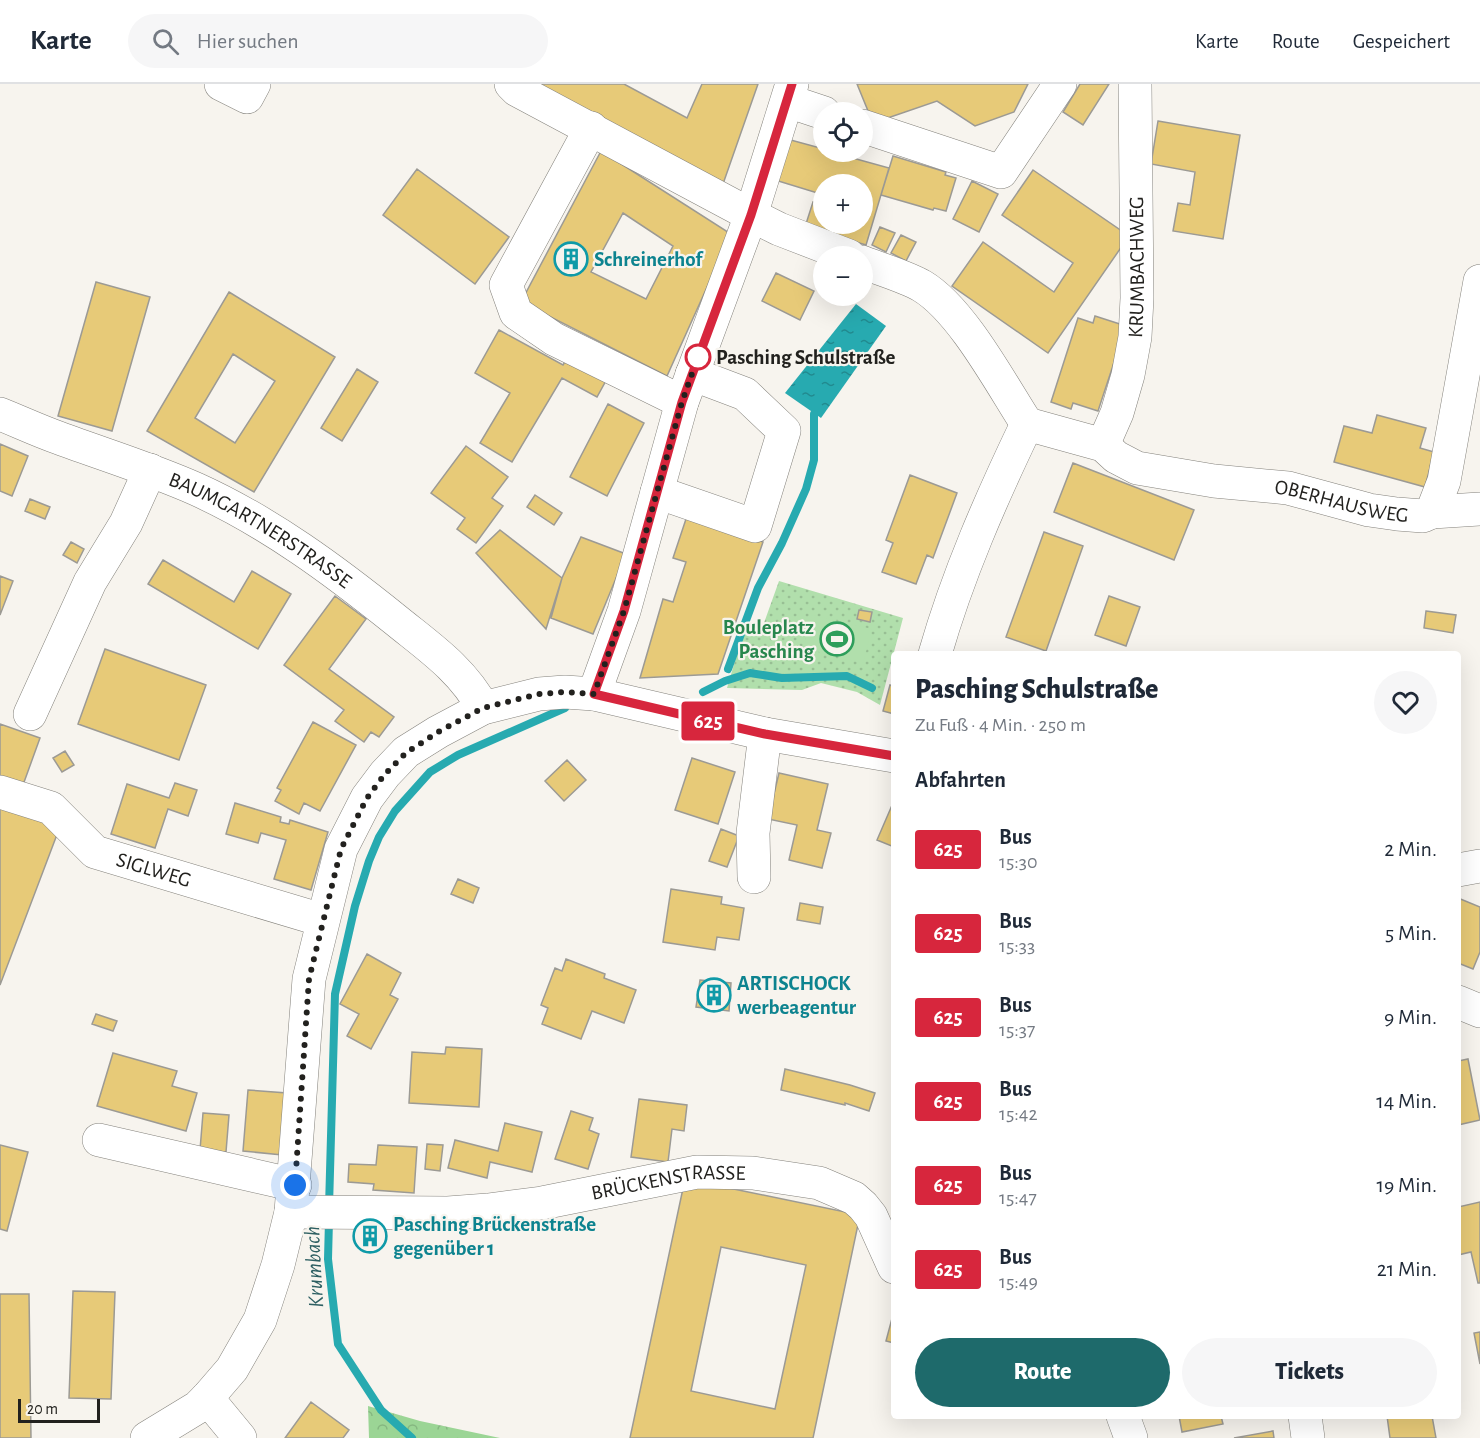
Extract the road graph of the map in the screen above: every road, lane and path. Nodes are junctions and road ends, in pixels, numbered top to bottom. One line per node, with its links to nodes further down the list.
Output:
1 (221, 84): 2 (street)
2 (254, 84)
3 (511, 84): 8 (street)
4 (1060, 84): 9 (street)
5 (1135, 84): 17 (street, KRUMBACHWEG)
6 (790, 93): 7 (street); 10 (street)
7 (813, 107)
8 (591, 128): 10 (street); 14 (street)
9 (873, 130)
10 (751, 215): 11 (street); 14 (street)
11 (823, 246)
12 (873, 266): 16 (street)
13 (1480, 280): 21 (street, OBERHAUSWEG)
14 (687, 388): 19 (street); 19 (street)
15 (0, 414): 18 (street, BAUMGARTNERSTRASSE)
16 (1027, 424): 17 (street, OBERHAUSWEG); 22 (street)
17 (1103, 445): 21 (street, OBERHAUSWEG)
18 (150, 470): 24 (street, BAUMGARTNERSTRASSE); 25 (street)
19 (657, 492): 23 (street)
20 (1480, 509): 21 (street)
21 (1432, 512)
22 (936, 651)
23 (594, 694): 24 (street); 26 (street)
24 (483, 708): 32 (street)
25 (30, 714)
26 (765, 734): 27 (street); 31 (street)
27 (891, 755)
28 (0, 792): 32 (street, SIGLWEG)
29 (1480, 866): 30 (street)
30 (1461, 869)
31 (754, 877)
32 (322, 920): 34 (street)
33 (99, 1140): 34 (street, BRÜCKENSTRASSE)
34 (311, 1206): 35 (street, BRÜCKENSTRASSE); 36 (street)
35 (891, 1260)
36 (207, 1398): 39 (street); 40 (street)
37 (1125, 1419): 41 (street)
38 (1305, 1419): 42 (street)
39 (147, 1438)
40 (240, 1438)
41 (1131, 1438)
42 (1308, 1438)

